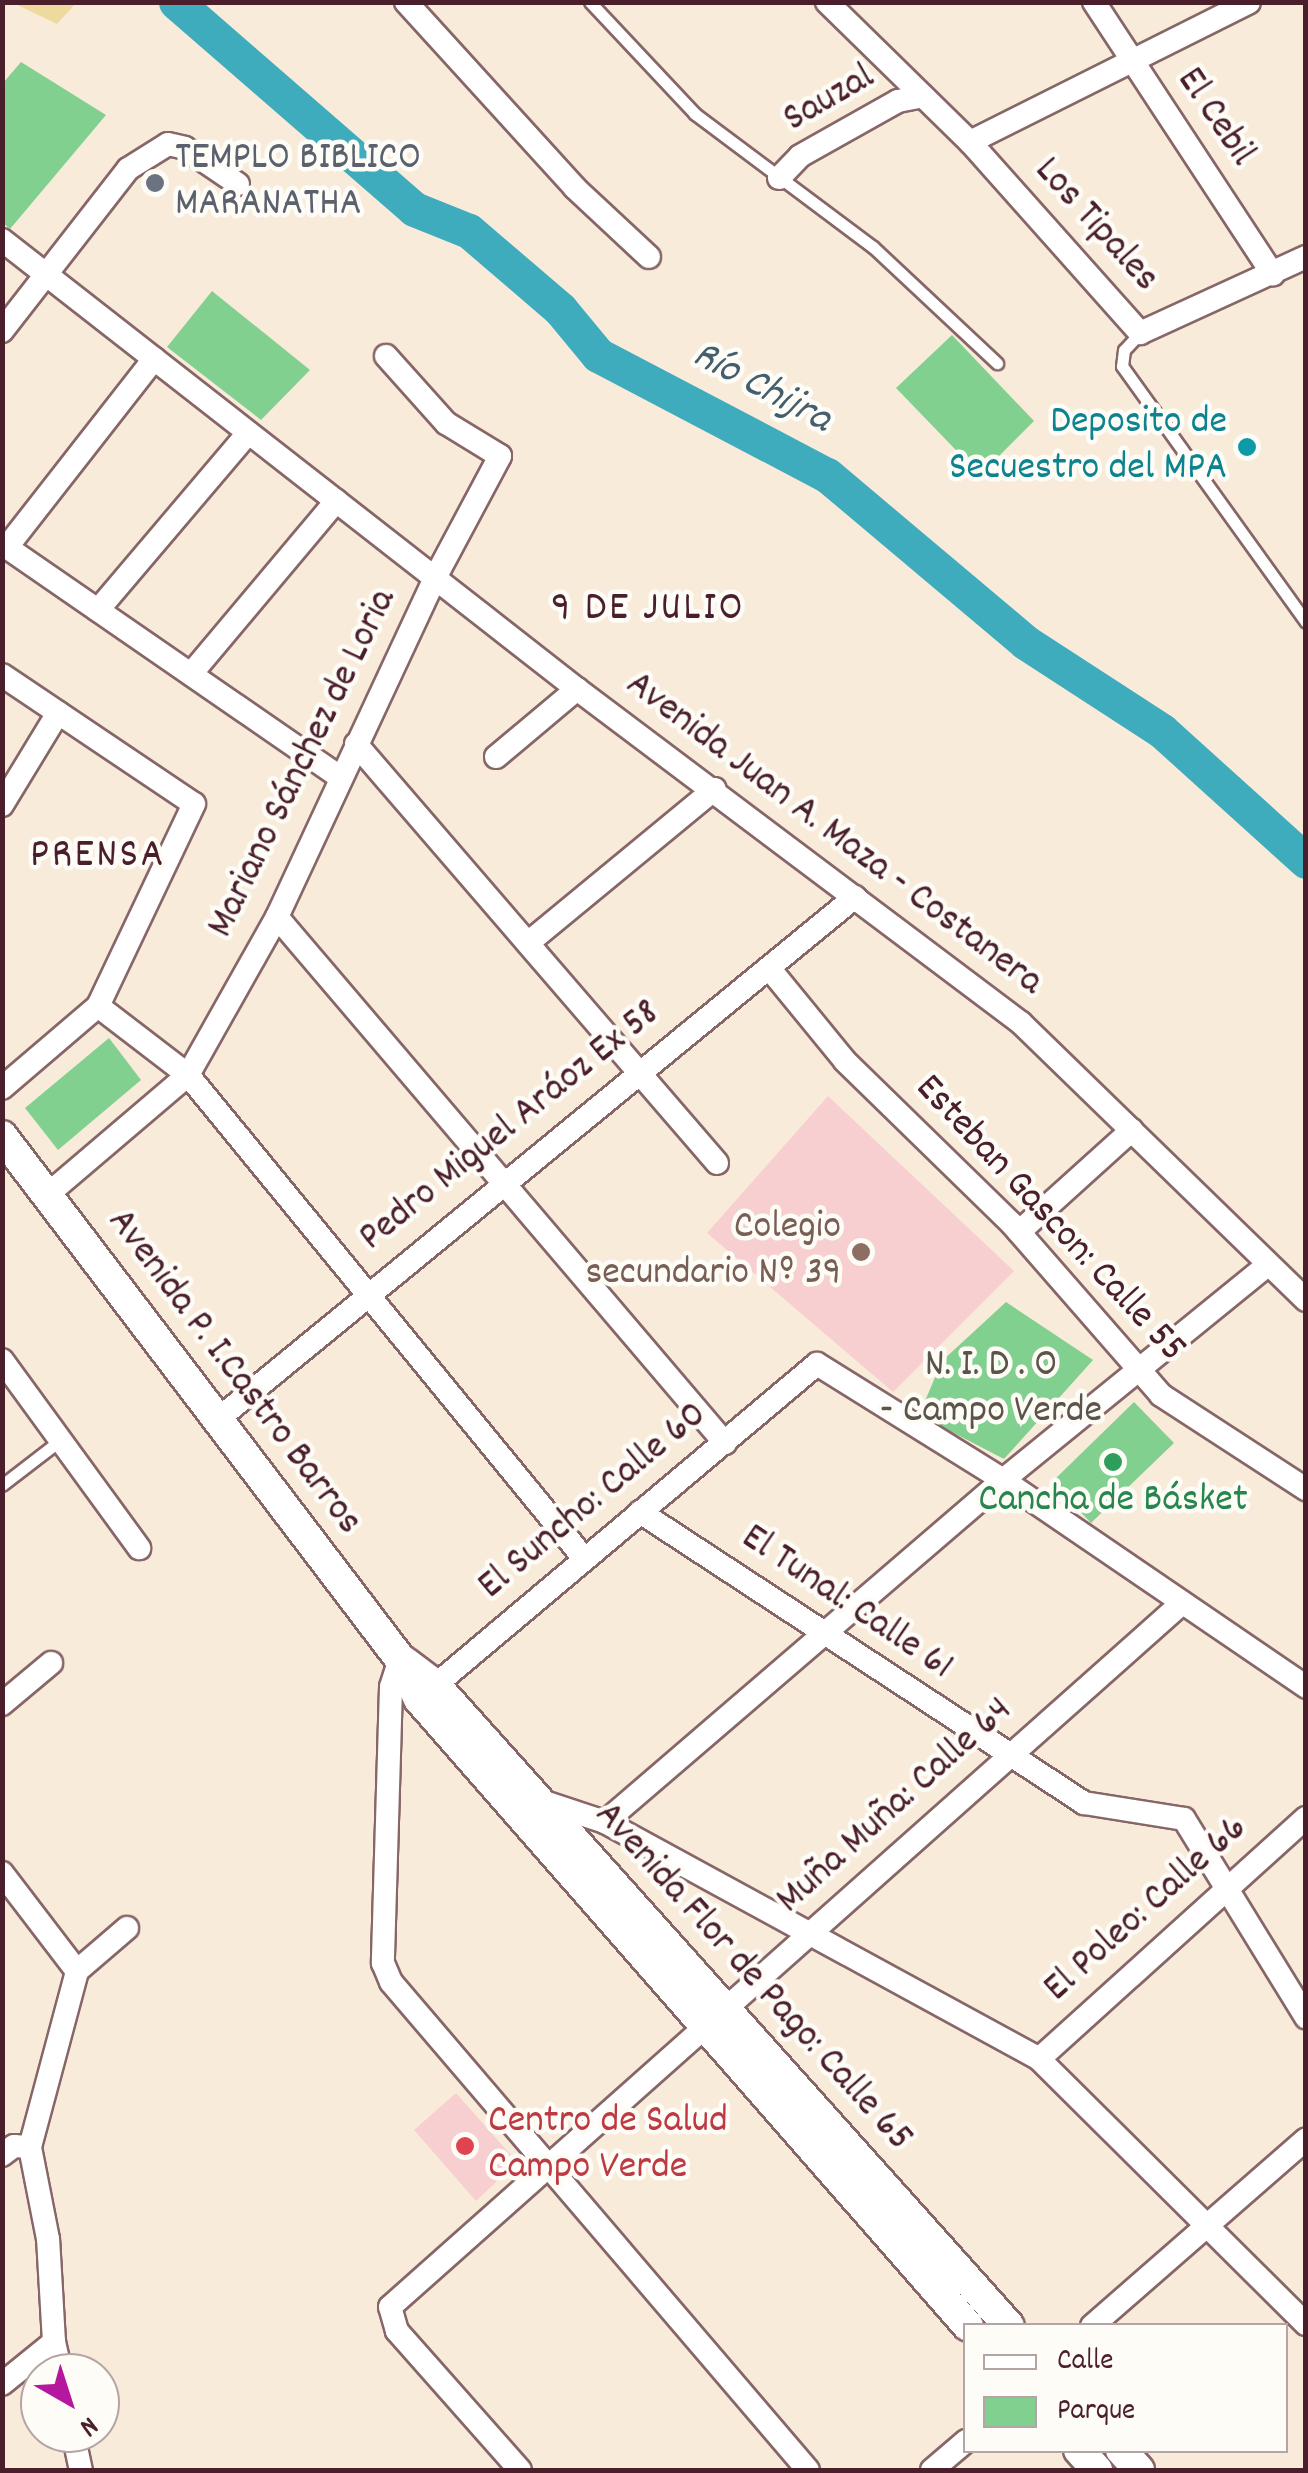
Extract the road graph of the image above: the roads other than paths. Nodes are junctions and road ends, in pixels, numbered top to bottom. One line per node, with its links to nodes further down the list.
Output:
1 (406, 2): 12 (street)
2 (590, 2): 9 (lane)
3 (827, 2): 7 (street, Los Tipales)
4 (1094, 2): 6 (street, El Cebil)
5 (1249, 2): 6 (street)
6 (1131, 61): 8 (street); 15 (street, El Cebil)
7 (923, 96): 8 (street, Los Tipales); 9 (street, Sauzal)
8 (970, 142): 17 (street, Los Tipales)
9 (779, 178): 20 (lane)
10 (238, 184): 14 (street)
11 (2, 240): 14 (street, Avenida Juan A. Maza - Costanera)
12 (650, 257)
13 (1306, 257): 15 (street)
14 (46, 273): 16 (street); 19 (street, Avenida Juan A. Maza - Costanera)
15 (1273, 274): 17 (street)
16 (2, 332)
17 (1140, 332): 26 (lane, Los Tipales)
18 (386, 356): 24 (street, Mariano Sánchez de Loria)
19 (154, 358): 21 (street, Avenida Juan A. Maza - Costanera); 23 (street)
20 (997, 364)
21 (247, 434): 22 (street, Avenida Juan A. Maza - Costanera); 25 (street)
22 (336, 501): 24 (street, Avenida Juan A. Maza - Costanera); 27 (street)
23 (4, 546): 25 (street)
24 (436, 576): 29 (street, Avenida Juan A. Maza - Costanera); 31 (street, Mariano Sánchez de Loria)
25 (98, 610): 27 (street)
26 (1306, 622)
27 (191, 674): 33 (street)
28 (2, 675): 30 (street)
29 (577, 689): 32 (street); 34 (street, Avenida Juan A. Maza - Costanera)
30 (58, 713): 35 (street); 40 (street)
31 (356, 744): 33 (street, Mariano Sánchez de Loria); 38 (street)
32 (496, 757)
33 (340, 777): 37 (street, Mariano Sánchez de Loria)
34 (714, 789): 36 (street, Avenida Juan A. Maza - Costanera); 38 (street)
35 (2, 805)
36 (855, 898): 39 (street, Pedro Miguel Aráoz Ex 58); 44 (street, Avenida Juan A. Maza - Costanera)
37 (278, 917): 42 (street, Mariano Sánchez de Loria); 47 (street)
38 (528, 943): 41 (street)
39 (769, 968): 41 (street, Pedro Miguel Aráoz Ex 58); 49 (street, Esteban Gascon: Calle 55)
40 (98, 1006): 42 (street); 43 (street)
41 (641, 1069): 46 (street); 47 (street, Pedro Miguel Aráoz Ex 58)
42 (188, 1075): 48 (street, Mariano Sánchez de Loria); 51 (street)
43 (2, 1088)
44 (1132, 1130): 49 (street); 50 (street, Avenida Juan A. Maza - Costanera)
45 (2, 1136): 48 (street, Avenida P. I.Castro Barros)
46 (718, 1163)
47 (502, 1182): 51 (street, Pedro Miguel Aráoz Ex 58); 57 (street)
48 (46, 1195): 55 (street, Avenida P. I.Castro Barros)
49 (1019, 1232): 54 (street, Esteban Gascon: Calle 55)
50 (1266, 1266): 52 (street, Avenida Juan A. Maza - Costanera); 54 (street)
51 (367, 1292): 55 (street, Pedro Miguel Aráoz Ex 58); 63 (street)
52 (1306, 1300)
53 (2, 1360): 56 (street)
54 (1138, 1372): 58 (street); 60 (street, Esteban Gascon: Calle 55)
55 (217, 1420): 66 (street, Avenida P. I.Castro Barros)
56 (62, 1439): 59 (lane); 62 (street)
57 (724, 1442): 58 (street, El Suncho: Calle 60); 61 (street, El Suncho: Calle 60)
58 (1003, 1480): 64 (street); 65 (street)
59 (2, 1486)
60 (1306, 1489)
61 (640, 1512): 63 (street, El Suncho: Calle 60); 65 (street, El Tunal: Calle 61)
62 (139, 1548)
63 (583, 1557): 69 (street, El Suncho: Calle 60)
64 (1182, 1603): 68 (street); 71 (street, Muña Muña: Calle 64)
65 (822, 1635): 71 (street, El Tunal: Calle 61); 74 (street)
66 (400, 1658): 69 (street, Avenida P. I.Castro Barros); 87 (street)
67 (51, 1663): 70 (street)
68 (1306, 1687)
69 (427, 1692): 72 (street, Avenida Flor de Pago: Calle 65); 82 (street, Avenida Flor de Pago: Calle 65)
70 (2, 1704)
71 (1010, 1756): 76 (street, El Tunal: Calle 61); 78 (street, Muña Muña: Calle 64)
72 (535, 1799): 74 (street); 80 (street, Avenida Flor de Pago: Calle 65)
73 (1306, 1818): 76 (street, El Poleo: Calle 66)
74 (605, 1822): 78 (street)
75 (2, 1873): 79 (street)
76 (1227, 1888): 81 (street, El Tunal: Calle 61); 83 (street, El Poleo: Calle 66)
77 (127, 1928): 79 (street)
78 (810, 1934): 80 (street, Muña Muña: Calle 64); 83 (street)
79 (78, 1971): 85 (street)
80 (728, 2007): 82 (street, Muña Muña: Calle 64); 90 (street, Avenida Flor de Pago: Calle 65)
81 (1306, 2017)
82 (704, 2028): 87 (street, Muña Muña: Calle 64); 89 (street, Avenida Flor de Pago: Calle 65)
83 (1039, 2059): 88 (street)
84 (1306, 2139): 88 (street)
85 (30, 2147): 86 (street); 93 (street)
86 (2, 2155)
87 (543, 2166): 97 (street, Muña Muña: Calle 64); 98 (street)
88 (1204, 2224): 91 (street); 92 (street)
89 (965, 2323)
90 (1006, 2323)
91 (1095, 2323)
92 (1306, 2324)
93 (54, 2342): 94 (street); 95 (street)
94 (56, 2353)
95 (2, 2384)
96 (963, 2444): 99 (street)
97 (520, 2470)
98 (808, 2470)
99 (932, 2470)

